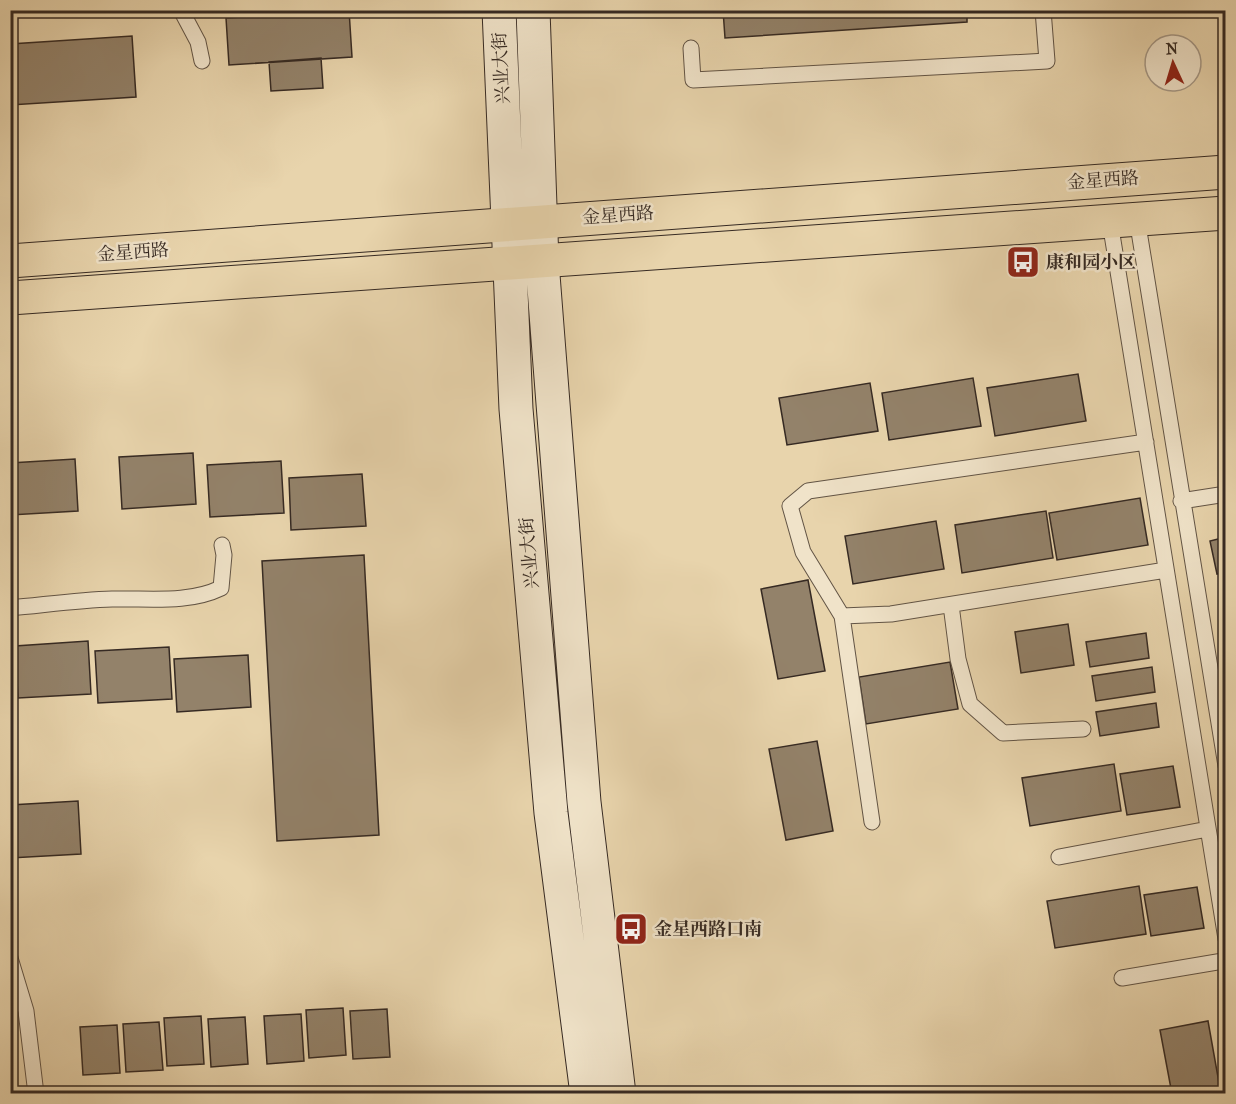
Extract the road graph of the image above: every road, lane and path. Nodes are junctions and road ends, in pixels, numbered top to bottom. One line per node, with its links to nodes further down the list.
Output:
1 (181, 10): 6 (lane)
2 (499, 10): 11 (main road, 兴业大街)
3 (533, 10): 9 (main road, 兴业大街)
4 (1043, 10): 5 (lane)
5 (691, 48)
6 (202, 61)
7 (1226, 172): 9 (main road, 金星西路)
8 (1226, 213): 10 (main road, 金星西路)
9 (541, 221): 11 (main road, 金星西路); 13 (main road, 兴业大街)
10 (1123, 221): 13 (main road, 金星西路); 16 (lane); 18 (lane)
11 (509, 224): 12 (main road, 金星西路); 14 (main road, 兴业大街)
12 (10, 261)
13 (542, 262): 14 (main road, 金星西路); 35 (main road, 兴业大街)
14 (510, 264): 15 (main road, 金星西路); 34 (main road, 兴业大街)
15 (10, 298)
16 (1146, 442): 20 (lane); 23 (lane)
17 (1226, 494): 18 (lane)
18 (1181, 501): 25 (lane)
19 (222, 545): 22 (lane)
20 (1167, 570): 21 (lane); 27 (lane)
21 (951, 605): 23 (lane); 24 (lane)
22 (10, 608)
23 (842, 616): 26 (lane)
24 (1083, 729)
25 (1226, 766)
26 (872, 822)
27 (1208, 829): 28 (lane); 29 (lane)
28 (1059, 856)
29 (1226, 939)
30 (10, 958): 33 (lane)
31 (1223, 961): 32 (lane)
32 (1122, 978)
33 (36, 1094)
34 (587, 1094)
35 (619, 1094)

